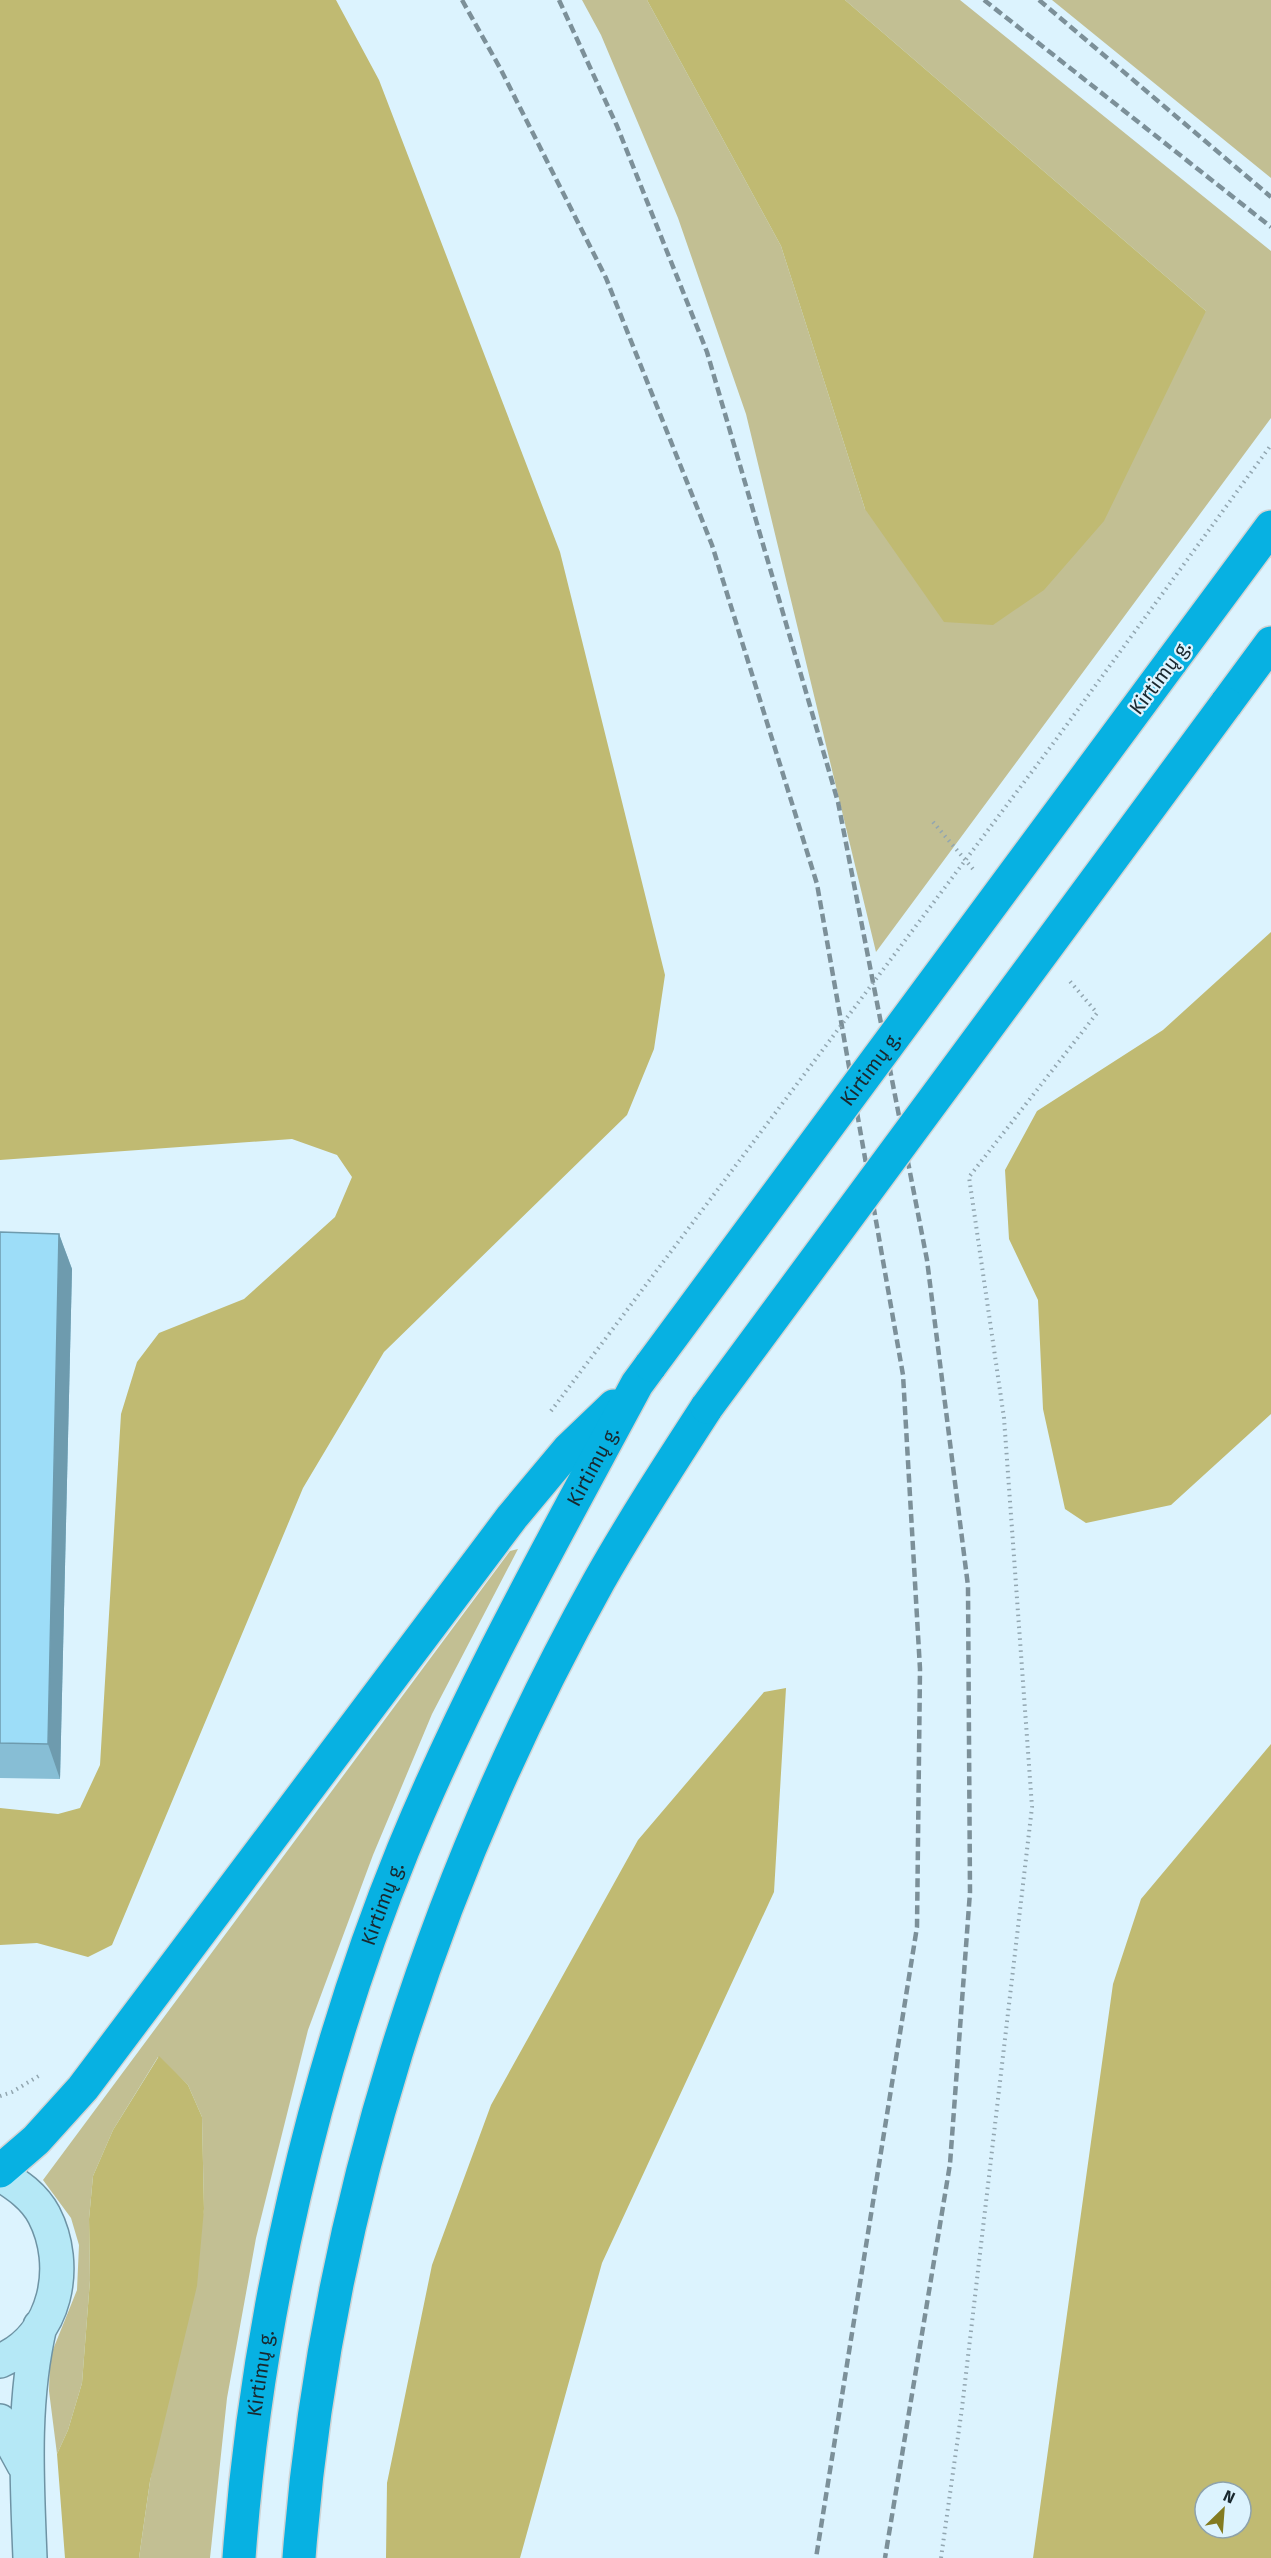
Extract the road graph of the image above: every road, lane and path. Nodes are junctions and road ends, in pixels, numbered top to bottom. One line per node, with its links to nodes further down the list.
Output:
1 (1271, 445): 7 (path, bridge)
2 (1271, 527): 8 (highway, Kirtimų g., bridge)
3 (1271, 643): 16 (highway, bridge)
4 (933, 822): 5 (path)
5 (980, 877)
6 (1066, 977): 17 (path)
7 (609, 1334)
8 (644, 1374): 9 (highway); 15 (highway, Kirtimų g.)
9 (0, 2173): 10 (street)
10 (40, 2326): 11 (street); 13 (street)
11 (0, 2361)
12 (0, 2421): 13 (street)
13 (26, 2469): 14 (street)
14 (30, 2558)
15 (239, 2558)
16 (299, 2558)
17 (941, 2558)

